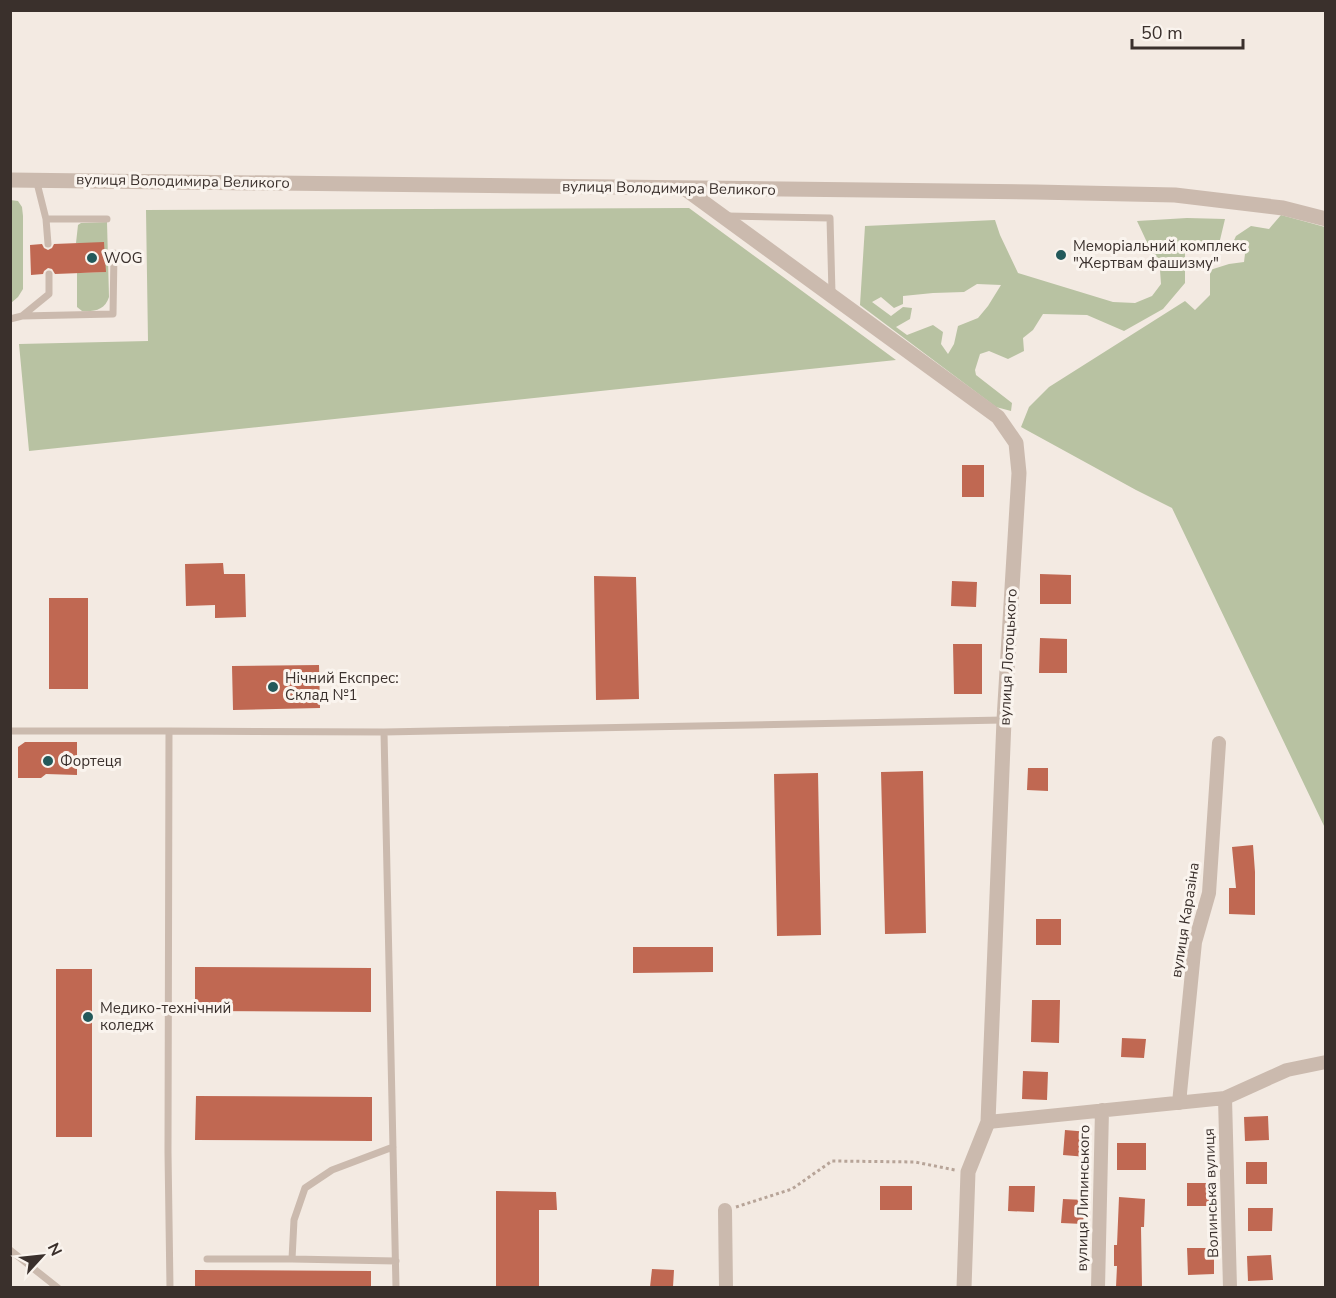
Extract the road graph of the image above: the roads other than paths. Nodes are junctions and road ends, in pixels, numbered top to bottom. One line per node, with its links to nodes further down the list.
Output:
1 (36, 179): 2 (street, вулиця Володимира Великого); 3 (street, вулиця Володимира Великого); 5 (lane)
2 (10, 180)
3 (684, 188): 4 (street, вулиця Лотоцького); 7 (street, вулиця Володимира Великого)
4 (723, 216): 11 (street, вулиця Лотоцького); 11 (lane)
5 (46, 219): 6 (lane); 8 (lane)
6 (107, 219)
7 (1326, 219)
8 (48, 244)
9 (114, 253): 12 (lane)
10 (49, 274): 12 (lane)
11 (832, 296): 14 (street, вулиця Лотоцького)
12 (22, 316): 13 (lane)
13 (10, 319)
14 (1004, 720): 17 (lane); 23 (street, вулиця Лотоцького)
15 (10, 731): 16 (lane)
16 (169, 731): 17 (lane); 31 (lane)
17 (384, 732): 24 (lane)
18 (1219, 743): 21 (street, вулиця Каразіна)
19 (1326, 1062): 20 (street)
20 (1225, 1098): 21 (street); 36 (street, Волинська вулиця)
21 (1179, 1103): 22 (street)
22 (1102, 1110): 23 (street); 35 (street, вулиця Липинського)
23 (988, 1122): 34 (street, вулиця Лотоцького)
24 (393, 1147): 28 (lane); 29 (lane)
25 (725, 1210): 33 (street)
26 (10, 1250): 30 (lane)
27 (207, 1259): 28 (lane)
28 (292, 1259): 29 (lane)
29 (396, 1261): 32 (lane)
30 (58, 1287)
31 (170, 1287)
32 (396, 1287)
33 (726, 1287)
34 (964, 1287)
35 (1098, 1287)
36 (1230, 1287)

